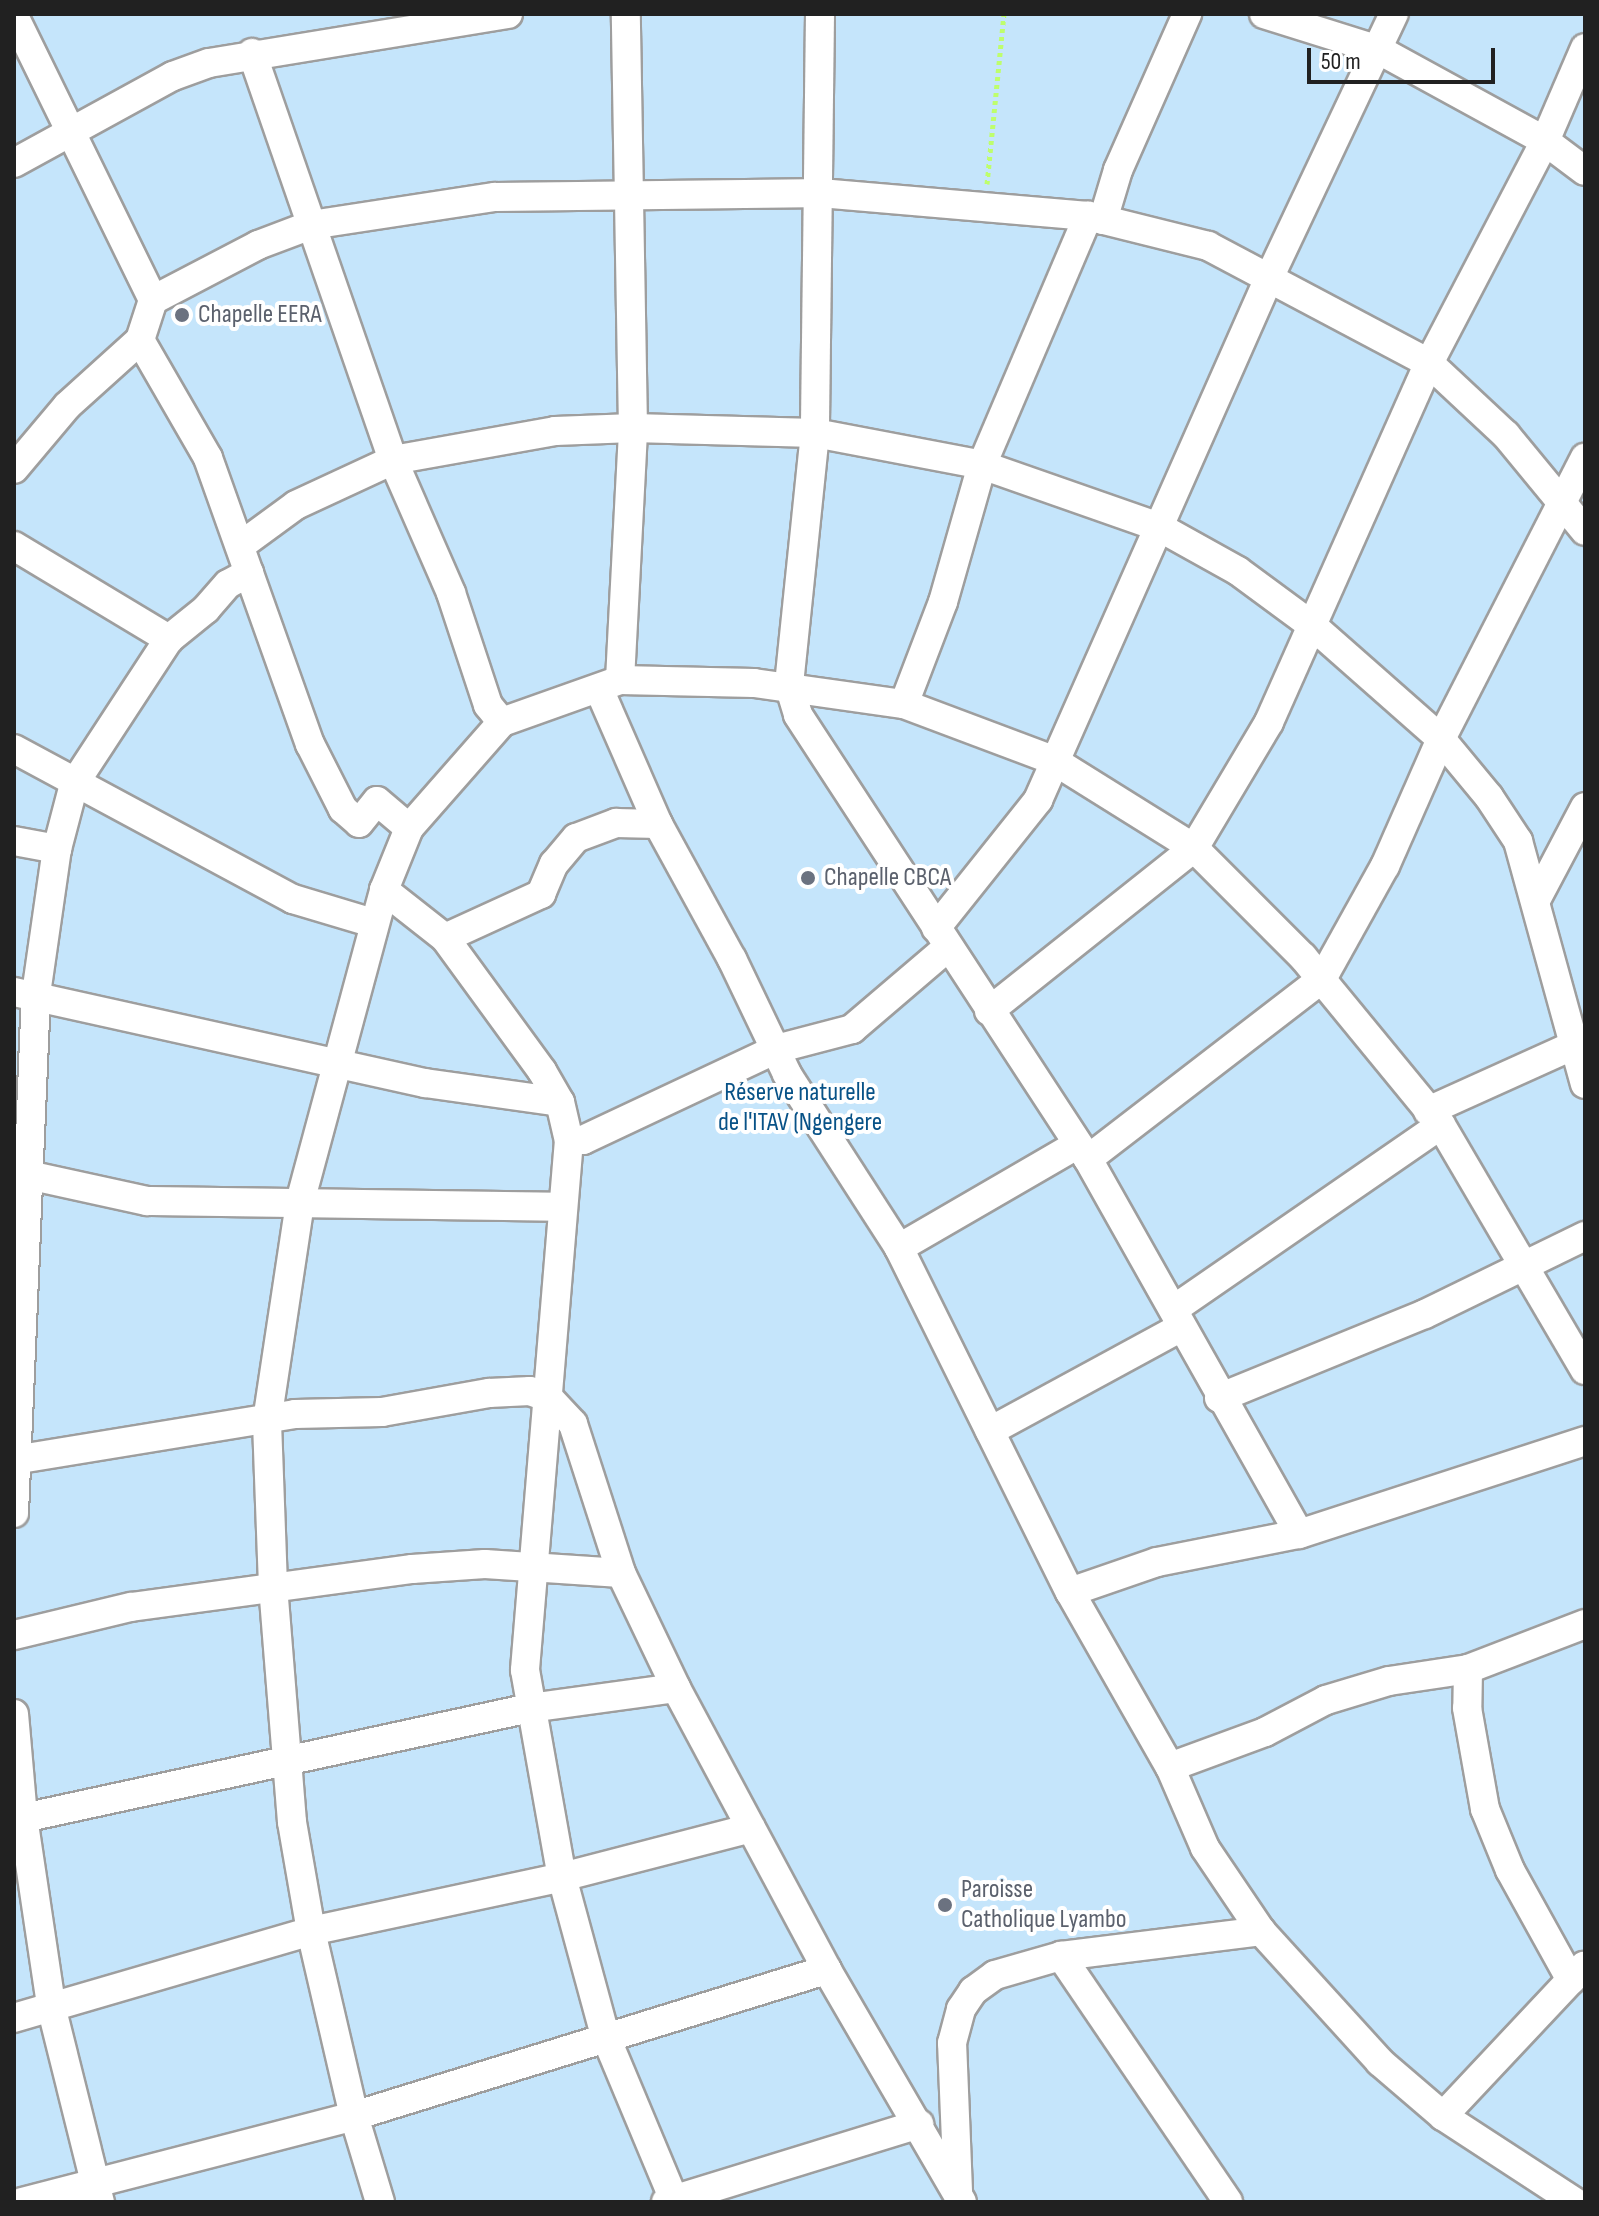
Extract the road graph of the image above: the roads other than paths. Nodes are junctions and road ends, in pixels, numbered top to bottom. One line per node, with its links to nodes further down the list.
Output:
1 (508, 14): 8 (street)
2 (626, 14): 16 (street)
3 (820, 14): 17 (street)
4 (1187, 14): 18 (street)
5 (1264, 14): 10 (street)
6 (1394, 14): 10 (street)
7 (14, 16): 12 (street)
8 (437, 21): 11 (street)
9 (1585, 48): 13 (street)
10 (1379, 50): 13 (street); 20 (street)
11 (252, 53): 12 (street); 19 (street)
12 (70, 132): 14 (street); 21 (street)
13 (1545, 141): 15 (street); 23 (street)
14 (14, 163)
15 (1585, 171)
16 (629, 193): 17 (street); 19 (street); 24 (street)
17 (820, 193): 18 (street); 25 (street)
18 (1096, 218): 20 (street); 28 (street)
19 (311, 225): 21 (street); 27 (street)
20 (1269, 278): 23 (street); 31 (street)
21 (153, 300): 22 (street)
22 (140, 340): 29 (street); 34 (street)
23 (1429, 363): 30 (street); 36 (street)
24 (633, 428): 25 (street); 27 (street); 38 (street)
25 (815, 433): 28 (street); 39 (street)
26 (1585, 458): 30 (street)
27 (393, 460): 34 (street); 41 (street)
28 (982, 465): 31 (street); 40 (street)
29 (14, 469)
30 (1563, 505): 32 (street); 42 (street)
31 (1159, 527): 36 (street); 44 (street)
32 (1585, 531)
33 (14, 546): 37 (street)
34 (240, 546): 35 (street)
35 (249, 573): 37 (street); 48 (street)
36 (1314, 627): 42 (street); 50 (street)
37 (169, 639): 45 (street)
38 (609, 685): 39 (street); 41 (street); 47 (street)
39 (789, 685): 40 (street); 56 (street)
40 (904, 704): 44 (street)
41 (502, 722): 48 (street)
42 (1441, 739): 53 (street); 57 (street)
43 (14, 749): 45 (street)
44 (1053, 760): 50 (street); 56 (street)
45 (74, 784): 51 (street); 54 (street)
46 (1585, 807): 53 (street)
47 (658, 824): 55 (street); 61 (street)
48 (409, 828): 52 (street)
49 (14, 841): 51 (street)
50 (1194, 848): 57 (street); 59 (street)
51 (57, 849): 58 (street)
52 (384, 890): 54 (street); 55 (street)
53 (1536, 900): 60 (street)
54 (373, 923): 62 (street)
55 (445, 938): 64 (street)
56 (942, 938): 59 (street); 61 (street)
57 (1322, 979): 65 (street); 67 (street)
58 (25, 993): 62 (street); 68 (street)
59 (989, 1011): 67 (street)
60 (1580, 1042): 63 (street); 65 (street)
61 (776, 1049): 66 (street); 72 (street)
62 (338, 1060): 64 (street); 69 (street)
63 (1585, 1084)
64 (560, 1102): 66 (street)
65 (1434, 1118): 73 (street); 75 (street)
66 (569, 1140): 70 (street)
67 (1083, 1152): 72 (street); 75 (street)
68 (21, 1174): 69 (street); 74 (street)
69 (300, 1202): 70 (street); 79 (street)
70 (561, 1207): 77 (street)
71 (1585, 1236): 73 (street)
72 (899, 1248): 80 (street)
73 (1522, 1263): 76 (street); 78 (street)
74 (19, 1274): 82 (street)
75 (1177, 1318): 78 (street); 80 (street)
76 (1585, 1370)
77 (549, 1398): 79 (street); 85 (street); 86 (street)
78 (1219, 1398): 84 (street)
79 (267, 1421): 82 (street); 87 (street)
80 (990, 1431): 88 (street)
81 (1585, 1441): 84 (street)
82 (15, 1460): 83 (street)
83 (14, 1513)
84 (1299, 1534): 88 (street)
85 (531, 1565): 86 (street); 87 (street); 93 (street)
86 (621, 1573): 92 (street)
87 (273, 1586): 90 (street); 95 (street)
88 (1070, 1592): 96 (street)
89 (1585, 1624): 91 (street)
90 (14, 1635)
91 (1468, 1669): 96 (street); 104 (street)
92 (676, 1688): 93 (street); 98 (street)
93 (530, 1708): 95 (street); 99 (street)
94 (14, 1714): 97 (street)
95 (291, 1758): 97 (street); 100 (street)
96 (1170, 1767): 101 (street)
97 (19, 1818): 105 (street)
98 (751, 1828): 99 (street); 103 (street)
99 (562, 1877): 100 (street); 107 (street)
100 (311, 1931): 105 (street); 108 (street)
101 (1261, 1931): 102 (street); 109 (street)
102 (1061, 1956): 112 (street); 116 (street)
103 (827, 1970): 107 (street); 110 (street)
104 (1578, 1973): 109 (street)
105 (52, 2010): 106 (street); 111 (street)
106 (14, 2018)
107 (605, 2035): 108 (street); 113 (street)
108 (354, 2116): 111 (street); 115 (street)
109 (1443, 2116): 117 (street)
110 (919, 2124): 112 (street); 113 (street)
111 (97, 2191): 114 (street)
112 (960, 2200)
113 (672, 2201)
114 (22, 2202)
115 (380, 2202)
116 (1228, 2202)
117 (1575, 2202)

